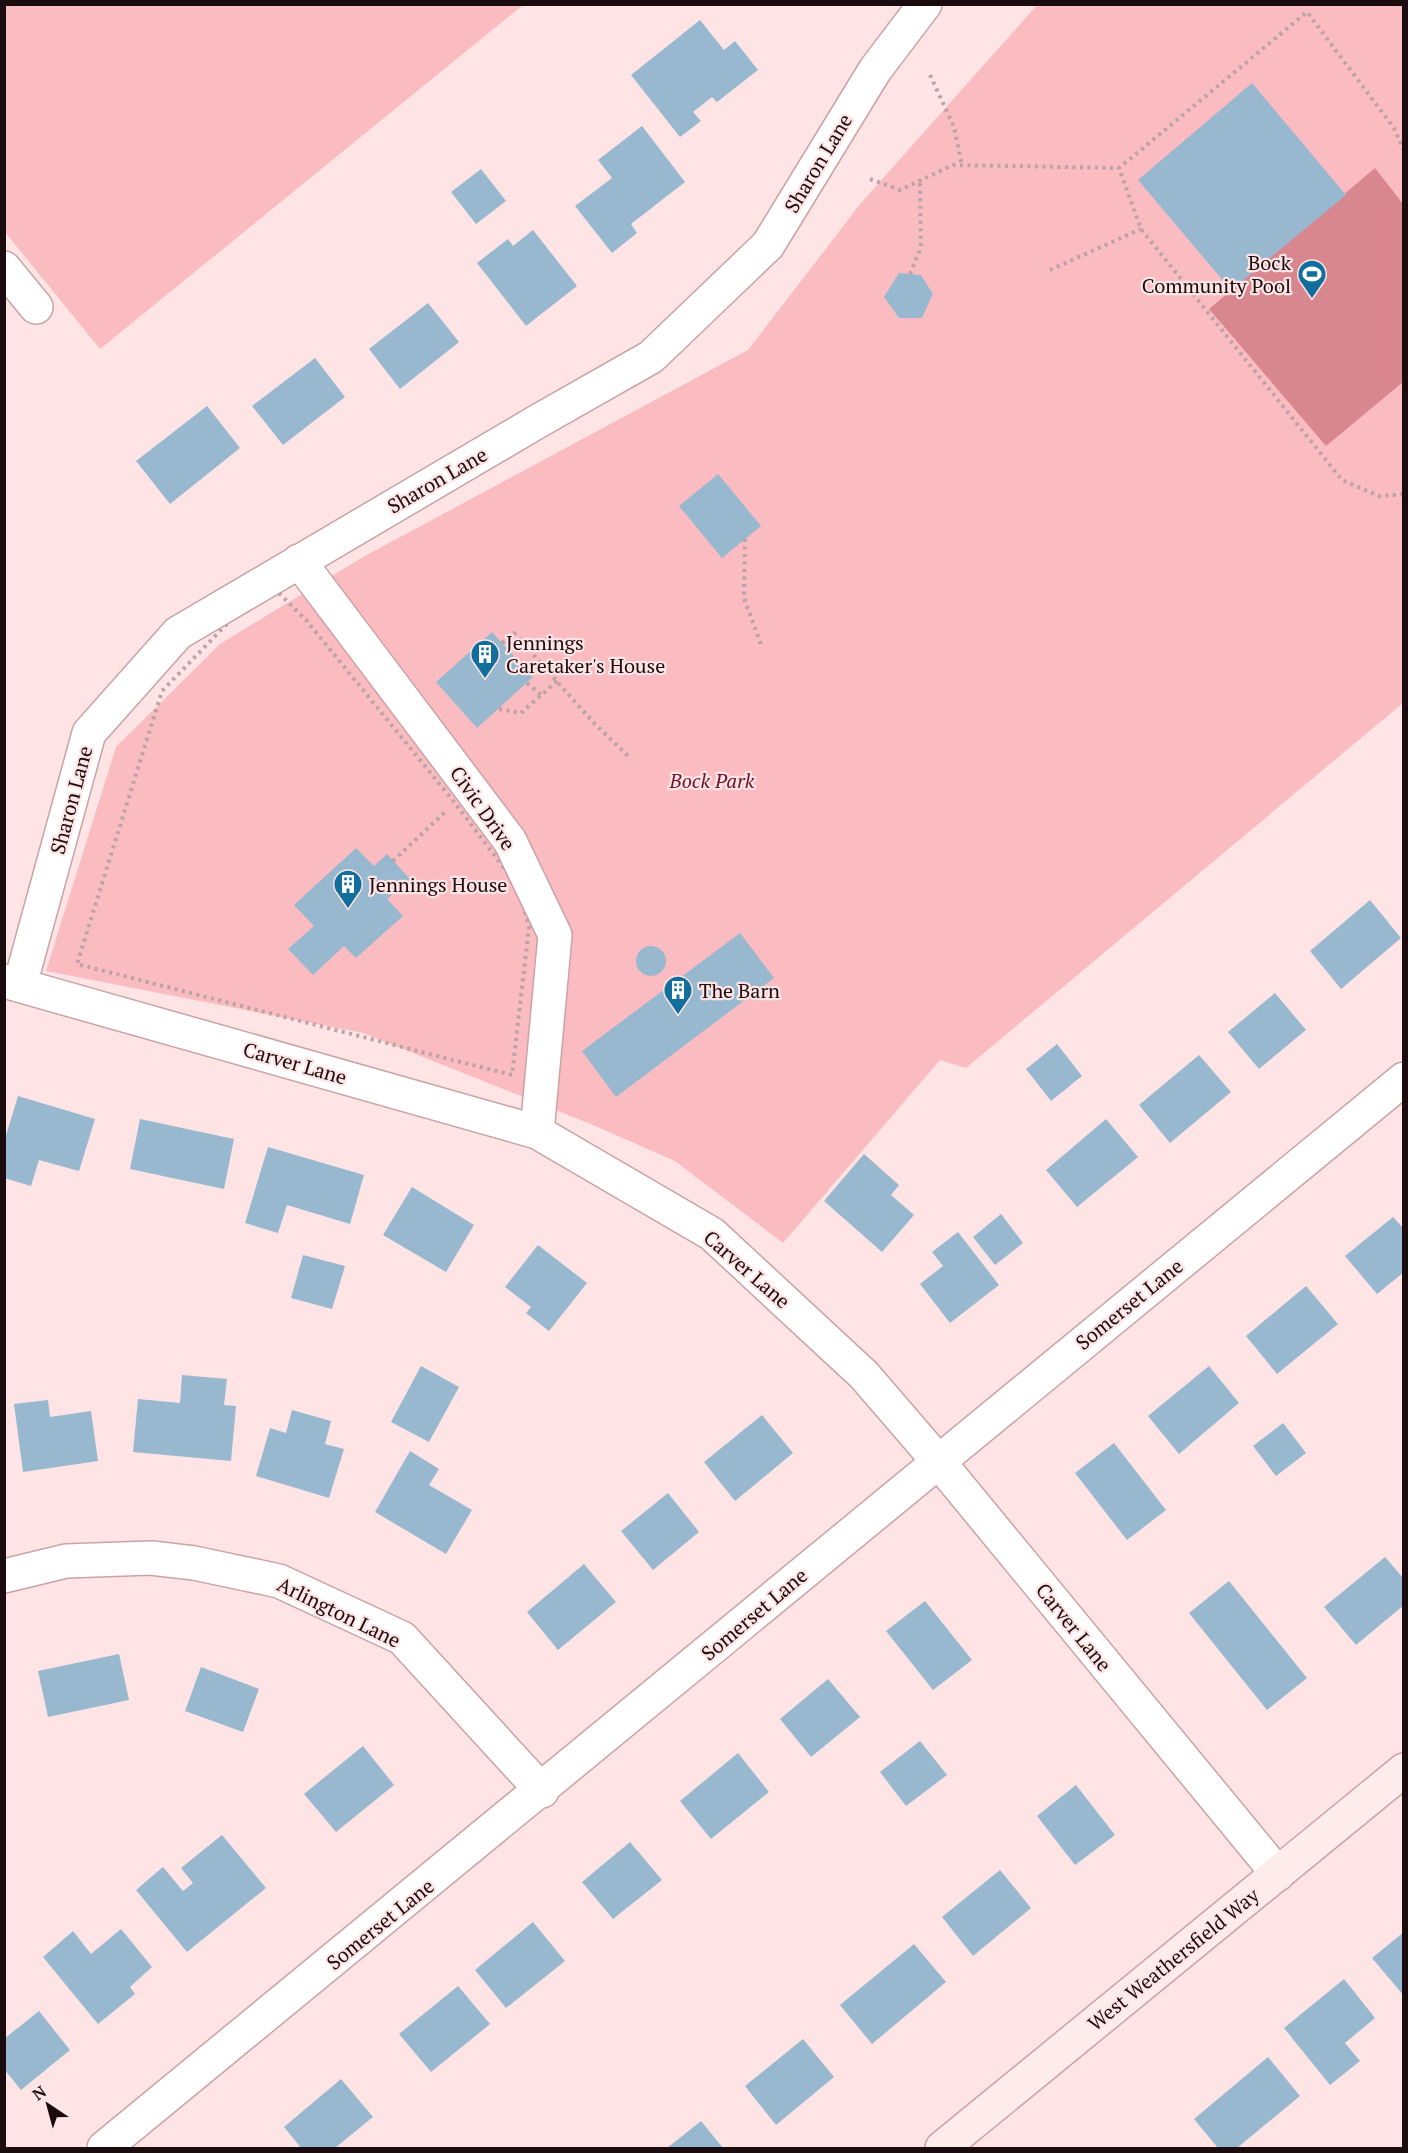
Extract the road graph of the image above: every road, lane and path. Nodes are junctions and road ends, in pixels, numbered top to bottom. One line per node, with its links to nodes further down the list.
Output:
1 (925, 4): 15 (street, Sharon Lane)
2 (930, 75): 4 (path)
3 (1404, 151): 5 (path)
4 (962, 166): 5 (path); 7 (path)
5 (1119, 168): 8 (path)
6 (870, 179): 7 (path)
7 (920, 181): 11 (path)
8 (1141, 229): 10 (path); 13 (path)
9 (4, 268): 12 (street)
10 (1050, 270)
11 (910, 274)
12 (36, 307)
13 (1404, 494)
14 (745, 538): 18 (path)
15 (299, 561): 25 (street, Sharon Lane); 27 (street, Civic Drive)
16 (251, 599): 24 (path)
17 (502, 643): 19 (path)
18 (762, 647)
19 (557, 681): 21 (path); 23 (path)
20 (527, 683): 21 (path)
21 (541, 696): 22 (path)
22 (498, 709)
23 (631, 759)
24 (393, 861)
25 (12, 983): 27 (street, Carver Lane)
26 (1404, 1079): 28 (street, Somerset Lane)
27 (537, 1132): 28 (street, Carver Lane)
28 (938, 1461): 31 (street, Somerset Lane); 32 (street, Carver Lane)
29 (4, 1576): 31 (street, Arlington Lane)
30 (1404, 1770): 32 (street, West Weathersfield Way)
31 (542, 1791): 33 (street, Somerset Lane)
32 (1278, 1874): 34 (street, West Weathersfield Way)
33 (104, 2148)
34 (942, 2148)

